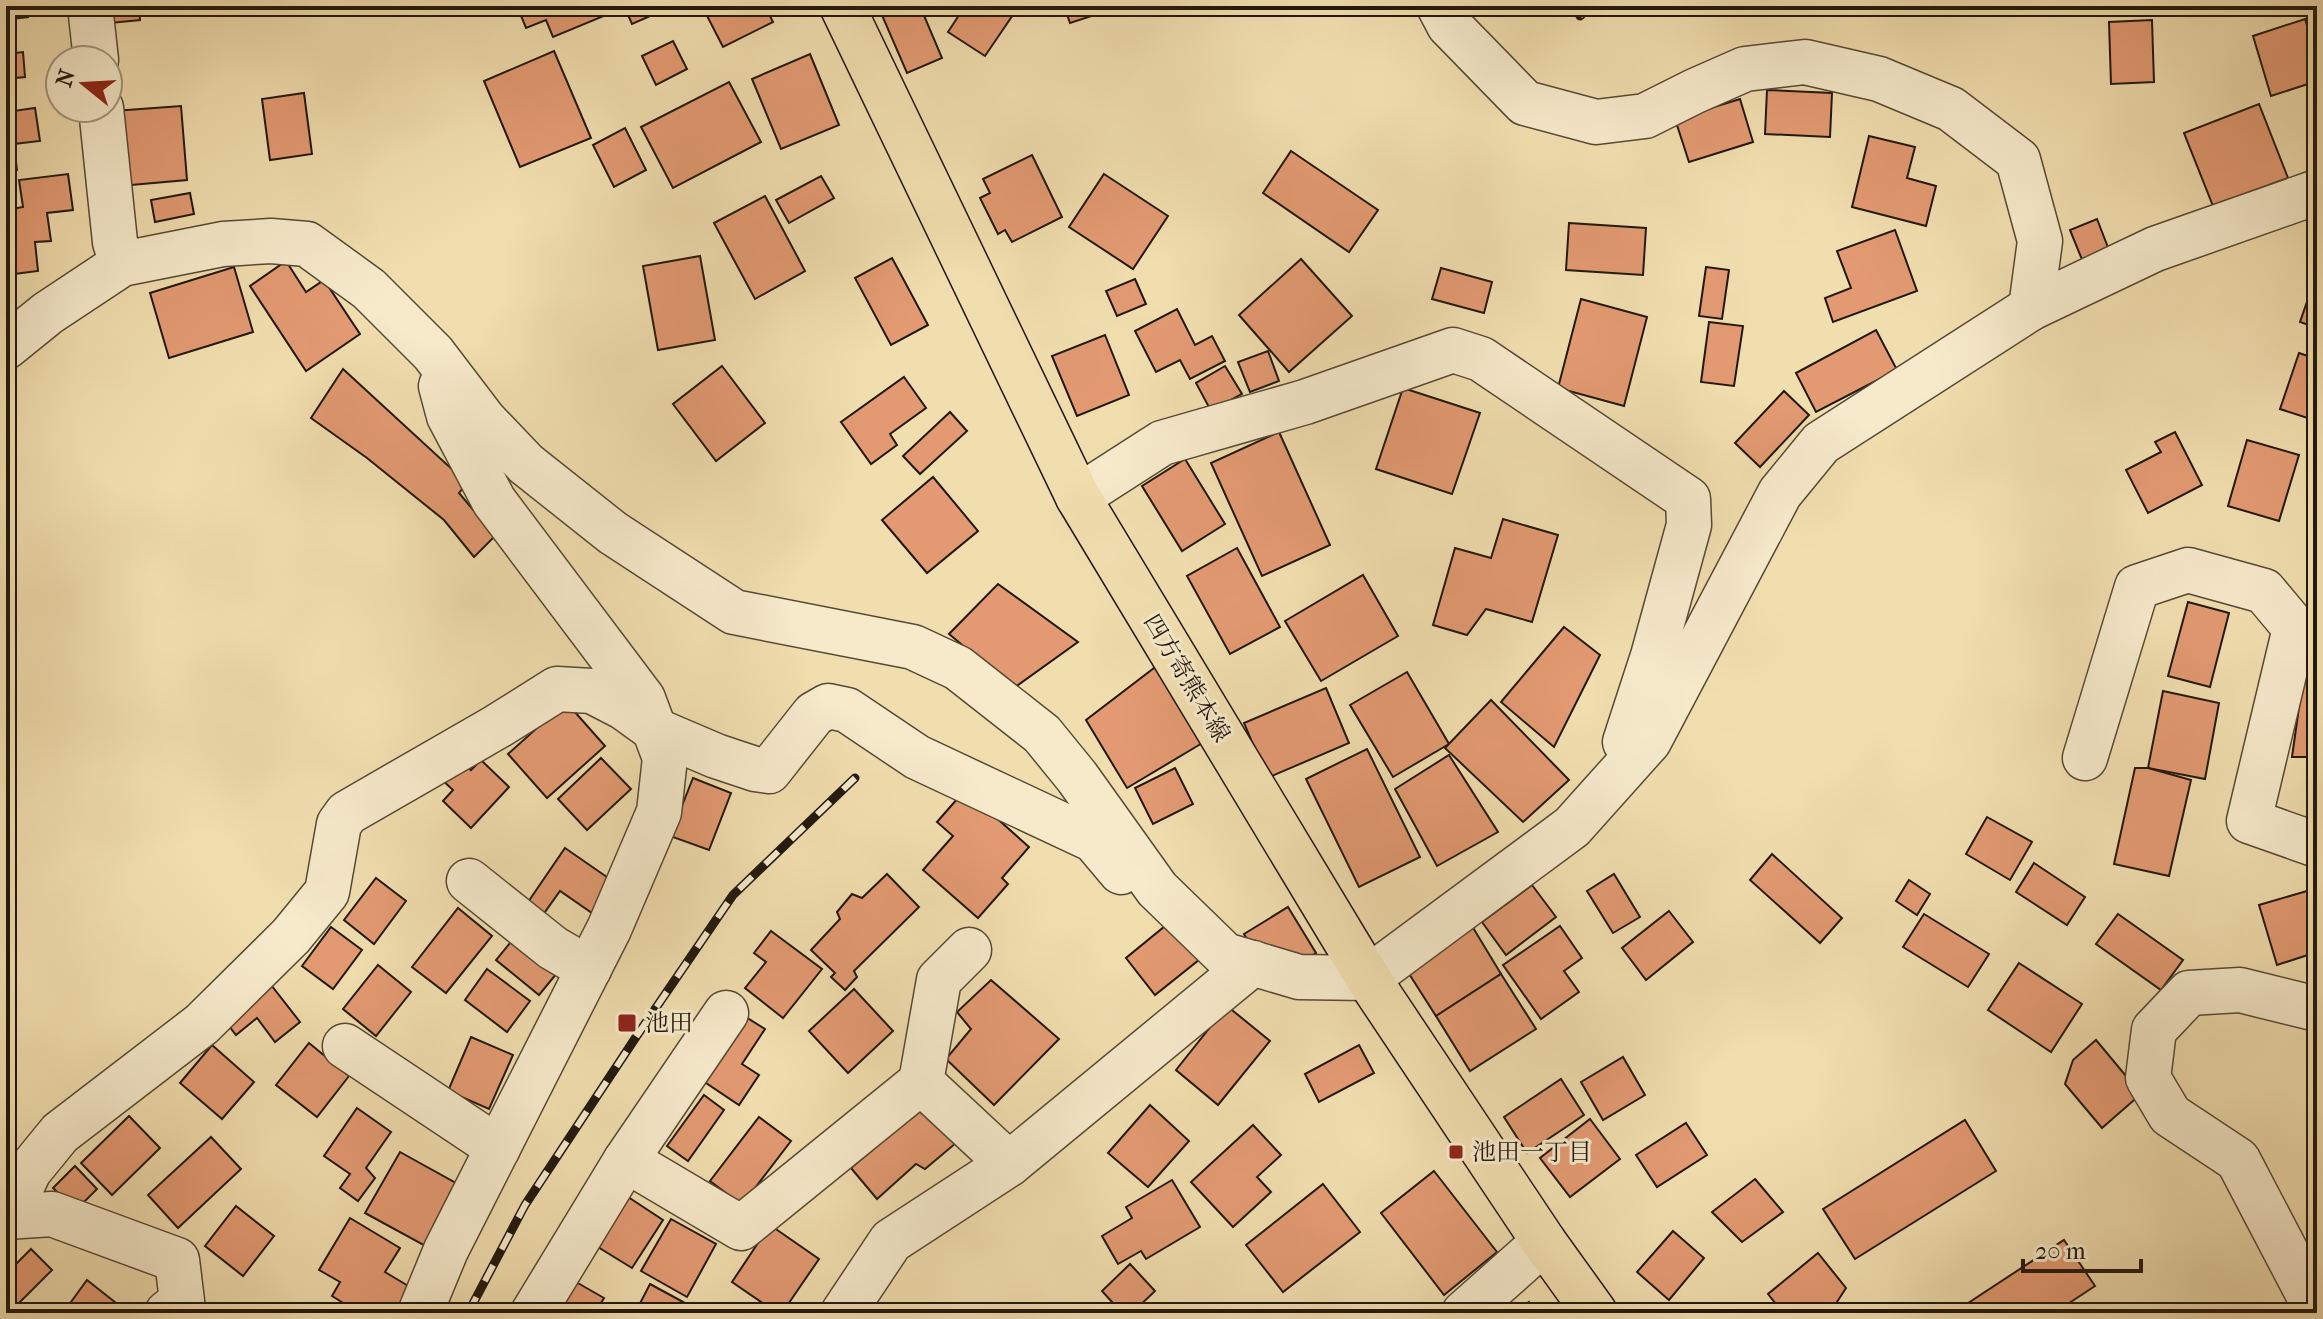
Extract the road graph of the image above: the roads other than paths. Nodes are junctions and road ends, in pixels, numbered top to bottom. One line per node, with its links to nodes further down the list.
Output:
1 (90, 6): 4 (street)
2 (842, 6): 11 (main road, 四方寄熊本線)
3 (1439, 6): 8 (street)
4 (94, 44)
5 (103, 124): 7 (street)
6 (2317, 192): 8 (street)
7 (122, 264): 9 (street); 10 (street)
8 (2031, 308): 14 (street)
9 (6, 347)
10 (433, 353): 12 (street); 17 (street)
11 (1078, 497): 14 (street); 21 (main road, 四方寄熊本線)
12 (655, 730): 17 (street); 20 (street); 29 (street)
13 (2085, 758): 15 (street)
14 (1611, 782): 21 (street)
15 (2317, 845)
16 (469, 881): 20 (street)
17 (1157, 889): 19 (street)
18 (969, 950): 25 (street)
19 (1253, 963): 21 (street); 28 (street)
20 (589, 969): 26 (street)
21 (1368, 978): 30 (main road, 四方寄熊本線)
22 (2317, 1009): 31 (street)
23 (726, 1013): 27 (street)
24 (345, 1046): 26 (street)
25 (921, 1082): 27 (street); 28 (street)
26 (498, 1148): 33 (street)
27 (626, 1160): 34 (street)
28 (1009, 1164): 35 (street)
29 (7, 1216): 32 (street)
30 (1544, 1242): 36 (street); 37 (main road, 四方寄熊本線)
31 (2317, 1311)
32 (167, 1313)
33 (420, 1313)
34 (533, 1313)
35 (843, 1313)
36 (1464, 1313)
37 (1595, 1313)

